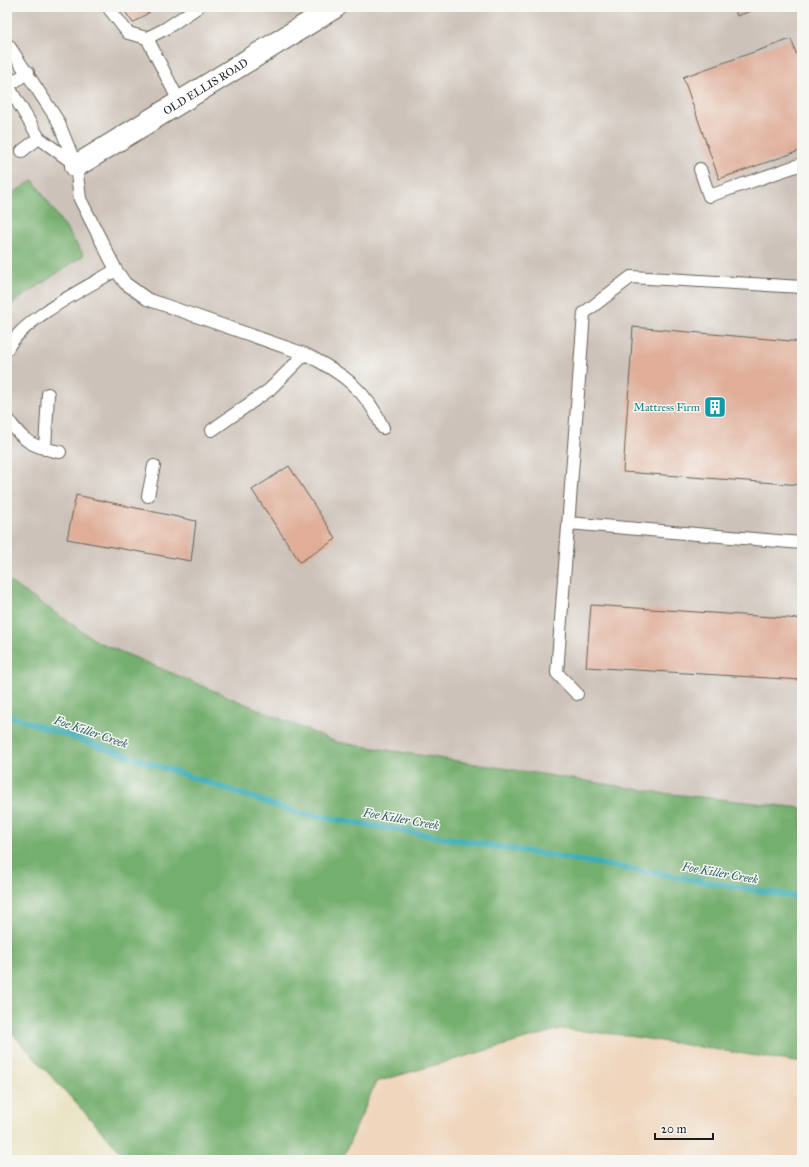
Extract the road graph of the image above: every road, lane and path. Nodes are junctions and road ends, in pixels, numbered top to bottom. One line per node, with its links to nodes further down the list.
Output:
1 (108, 7): 4 (lane)
2 (198, 7): 4 (lane)
3 (335, 7): 8 (street, OLD ELLIS ROAD)
4 (147, 38): 8 (lane)
5 (7, 46): 6 (lane)
6 (28, 72): 7 (lane); 12 (lane)
7 (8, 85): 9 (lane)
8 (180, 103): 12 (street, OLD ELLIS ROAD)
9 (39, 138): 10 (lane); 12 (lane)
10 (22, 151)
11 (802, 164): 13 (lane)
12 (76, 166): 14 (lane)
13 (700, 169)
14 (116, 270): 16 (lane); 17 (lane)
15 (802, 287): 26 (lane)
16 (7, 349)
17 (305, 354): 20 (lane); 21 (lane)
18 (48, 394): 22 (lane)
19 (7, 418): 22 (lane)
20 (383, 428)
21 (212, 430)
22 (45, 449): 23 (lane)
23 (60, 452)
24 (154, 466): 25 (lane)
25 (148, 496)
26 (568, 523): 27 (lane); 28 (lane)
27 (802, 543)
28 (577, 694)

